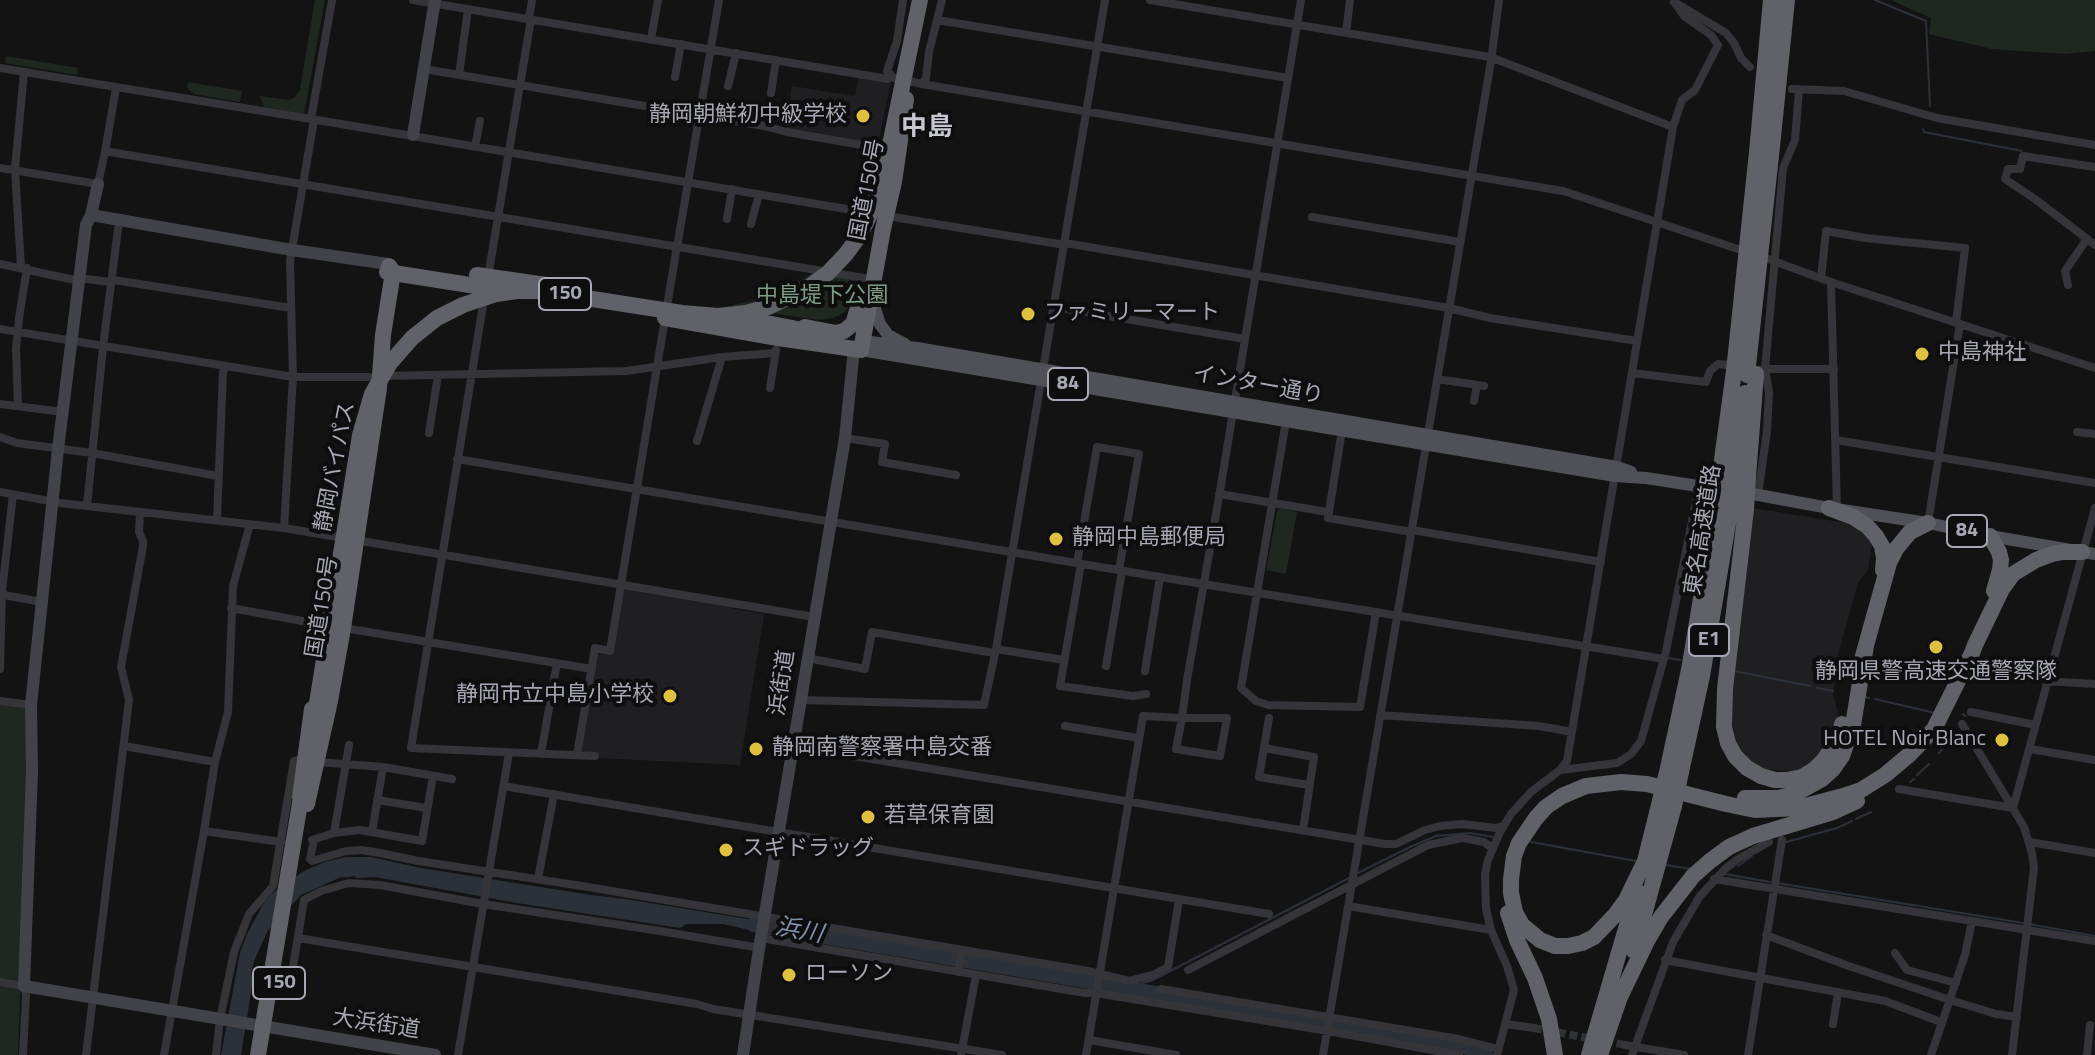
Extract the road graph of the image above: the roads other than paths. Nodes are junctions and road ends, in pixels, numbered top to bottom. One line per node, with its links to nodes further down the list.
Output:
1 (332, 0): 48 (street)
2 (413, 0): 18 (street)
3 (487, 0): 21 (street)
4 (532, 0): 22 (street)
5 (658, 0): 26 (street)
6 (719, 0): 29 (street)
7 (903, 0): 41 (street)
8 (922, 0): 41 (highway, 国道150号 / 150); 234 (highway, 静岡バイパス / 150, bridge)
9 (942, 0): 23 (street)
10 (1105, 0): 28 (street)
11 (1150, 0): 19 (street)
12 (1301, 0): 24 (street)
13 (1350, 0): 25 (street)
14 (1499, 0): 32 (street)
15 (1771, 0): 30 (highway, 東名高速道路 / E1)
16 (1787, 0): 30 (highway, 東名高速道路 / E1)
17 (1672, 1): 34 (street); 50 (street)
18 (434, 2): 20 (street); 36 (street)
19 (1175, 2): 24 (street)
20 (468, 9): 21 (street); 38 (street)
21 (485, 12): 22 (street)
22 (530, 19): 26 (street); 42 (street)
23 (937, 20): 28 (street); 41 (street)
24 (1297, 25): 25 (street); 40 (street)
25 (1346, 33): 32 (street)
26 (651, 39): 27 (street)
27 (681, 44): 29 (street); 39 (street)
28 (1098, 46): 40 (street); 46 (street)
29 (711, 49): 31 (street); 47 (street)
30 (1774, 51): 58 (highway, 東名高速道路 / E1)
31 (736, 53): 33 (street); 43 (street)
32 (1490, 57): 50 (street); 62 (street)
33 (776, 60): 41 (street); 45 (street)
34 (1750, 67)
35 (0, 68): 37 (street)
36 (424, 69): 38 (street); 51 (street)
37 (24, 72): 44 (street); 61 (street)
38 (459, 75): 42 (street)
39 (675, 77)
40 (1288, 78): 52 (street)
41 (906, 80): 46 (street); 55 (highway, 国道150号 / 150); 72 (highway, 国道150号 / 150)
42 (520, 85): 47 (street); 57 (street)
43 (728, 86)
44 (116, 88): 48 (street); 56 (street)
45 (771, 93)
46 (1087, 111): 52 (street); 78 (street)
47 (699, 115): 55 (street); 63 (street)
48 (313, 120): 51 (street); 65 (street)
49 (480, 121): 54 (street)
50 (1673, 127): 74 (street)
51 (413, 135): 54 (street)
52 (1278, 143): 62 (street); 85 (street)
53 (2095, 145): 81 (street)
54 (475, 146): 57 (street)
55 (885, 149): 72 (highway, 国道150号 / 150)
56 (105, 152): 64 (street); 65 (street)
57 (510, 152): 63 (street); 69 (street)
58 (1764, 154): 112 (highway, 東名高速道路 / E1, bridge); 112 (highway, 東名高速道路 / E1, bridge)
59 (2095, 167): 77 (street)
60 (0, 168): 61 (street)
61 (15, 169): 64 (street); 83 (street)
62 (1472, 176): 74 (street); 76 (street)
63 (688, 182): 66 (street); 79 (street)
64 (98, 184): 68 (street)
65 (303, 184): 69 (street); 80 (street)
66 (732, 189): 67 (street); 71 (street)
67 (759, 194): 72 (street); 75 (street)
68 (91, 215): 73 (street); 87 (street)
69 (499, 217): 79 (street); 90 (street)
70 (1312, 217): 76 (street)
71 (727, 219)
72 (882, 219): 78 (street); 86 (highway, 国道150号 / 150); 104 (highway, 国道150号 / 150); 106 (main road)
73 (119, 221): 80 (street); 89 (street)
74 (1658, 223): 81 (street); 102 (street)
75 (751, 224)
76 (1460, 242): 95 (street)
77 (2091, 242): 91 (street)
78 (1065, 243): 85 (street); 93 (street)
79 (676, 246): 86 (street); 96 (street)
80 (292, 250): 84 (street); 94 (street)
81 (1774, 261): 88 (street); 112 (street)
82 (0, 264): 83 (street)
83 (24, 268): 87 (street); 99 (street)
84 (389, 269): 90 (highway, 国道150号 / 150); 117 (highway, 国道150号 / 150)
85 (1255, 276): 95 (street); 100 (street)
86 (864, 278): 92 (highway, 国道150号 / 150)
87 (79, 280): 89 (street); 103 (street)
88 (1826, 280): 97 (street); 97 (street); 111 (street)
89 (110, 282): 94 (street); 105 (street)
90 (488, 282): 96 (highway, 国道150号 / 150); 115 (street)
91 (2068, 285)
92 (860, 301): 101 (highway, 国道150号 / 150); 104 (highway, 国道150号 / 150)
93 (1055, 307): 100 (street); 116 (street)
94 (291, 308): 118 (street)
95 (1449, 308): 102 (street); 119 (street)
96 (666, 311): 101 (highway, 国道150号 / 150); 109 (street)
97 (1958, 324): 110 (street); 138 (street)
98 (0, 329): 99 (street)
99 (18, 332): 103 (street); 123 (street)
100 (1245, 339): 124 (street)
101 (781, 340): 104 (highway, 国道150号 / 150); 107 (street); 120 (street)
102 (1637, 341): 113 (street)
103 (71, 342): 105 (street); 125 (street)
104 (858, 345): 106 (main road, インター通り / 84); 116 (main road, インター通り / 84); 132 (street, 浜街道)
105 (103, 347): 108 (street); 137 (street)
106 (917, 348): 116 (main road, インター通り / 84)
107 (722, 357): 109 (street); 135 (street)
108 (226, 366): 118 (street); 142 (street)
109 (657, 367): 115 (street); 144 (street)
110 (2095, 368)
111 (1834, 369): 112 (street); 134 (street)
112 (1750, 372): 113 (street); 145 (highway, 東名高速道路 / E1); 145 (street)
113 (1633, 373): 140 (street)
114 (438, 375): 115 (street); 117 (street); 129 (street)
115 (472, 375): 139 (street)
116 (1043, 375): 124 (main road, インター通り / 84); 164 (street)
117 (374, 376): 118 (street); 163 (highway, 国道150号 / 150)
118 (293, 377): 160 (street)
119 (1437, 379): 121 (street); 133 (street)
120 (770, 388)
121 (1474, 401)
122 (0, 404): 123 (street)
123 (18, 406): 125 (street)
124 (1234, 407): 126 (main road, インター通り / 84); 133 (main road, インター通り / 84); 148 (street)
125 (63, 412): 136 (street)
126 (1286, 421): 127 (main road, インター通り / 84); 150 (street)
127 (1342, 430): 133 (main road, インター通り / 84); 155 (street)
128 (2077, 432): 130 (street)
129 (429, 433)
130 (2095, 434)
131 (0, 437): 136 (street)
132 (845, 438): 141 (street); 157 (street, 浜街道)
133 (1427, 440): 140 (main road, インター通り / 84); 161 (street)
134 (1836, 440): 138 (street); 153 (street)
135 (697, 441)
136 (58, 449): 137 (street); 149 (street)
137 (92, 453): 142 (street); 151 (street)
138 (1939, 457): 143 (street); 158 (street)
139 (457, 459): 144 (street); 166 (street)
140 (1616, 472): 145 (main road, インター通り / 84); 167 (street)
141 (956, 475)
142 (218, 476): 156 (street)
143 (2095, 483)
144 (637, 489): 157 (street); 171 (street)
145 (1732, 491): 153 (main road, インター通り / 84); 184 (highway); 189 (street); 256 (highway, 東名高速道路 / E1, bridge)
146 (0, 492): 147 (street)
147 (13, 494): 149 (street); 175 (street)
148 (1219, 494): 150 (street); 172 (street)
149 (53, 502): 151 (street); 176 (street)
150 (1272, 502): 155 (street); 174 (street)
151 (87, 506): 154 (street)
152 (2095, 508): 165 (street)
153 (1833, 509): 158 (main road, インター通り / 84); 173 (highway)
154 (140, 512): 156 (street); 212 (street)
155 (1328, 512): 161 (street)
156 (217, 519): 159 (street)
157 (830, 522): 164 (street); 180 (street, 浜街道)
158 (1928, 523): 162 (main road, インター通り / 84); 173 (highway)
159 (250, 524): 160 (street); 177 (street)
160 (284, 528): 163 (street)
161 (1412, 531): 167 (street); 179 (street)
162 (1990, 536): 165 (main road, インター通り / 84); 181 (highway)
163 (348, 539): 166 (street); 182 (highway, 国道150号 / 150)
164 (1012, 552): 168 (street); 186 (street)
165 (2089, 553): 181 (highway); 196 (street)
166 (442, 554): 171 (street); 183 (street)
167 (1601, 562): 185 (street)
168 (1079, 563): 169 (street); 169 (street); 190 (street)
169 (1120, 570): 170 (street); 192 (street)
170 (1160, 577): 172 (street); 195 (street)
171 (621, 584): 180 (street); 194 (street)
172 (1204, 584): 174 (street); 204 (street)
173 (1881, 591): 184 (highway)
174 (1257, 593): 178 (street); 178 (street)
175 (2, 594): 176 (street); 193 (street)
176 (42, 602): 201 (street)
177 (231, 608): 182 (street); 222 (street)
178 (1376, 612): 179 (street)
179 (1397, 616): 185 (street); 203 (street)
180 (814, 617): 188 (street, 浜街道)
181 (1985, 624): 187 (highway)
182 (335, 626): 183 (street); 220 (highway, 国道150号 / 150)
183 (428, 642): 191 (street); 216 (street)
184 (1866, 646): 325 (highway)
185 (1587, 647): 189 (street); 209 (street)
186 (995, 651): 188 (street); 190 (street); 199 (street)
187 (1971, 655): 256 (highway); 258 (highway)
188 (807, 658): 199 (street, 浜街道)
189 (1664, 659): 225 (street)
190 (1064, 660): 198 (street)
191 (557, 663): 194 (street); 217 (street)
192 (1106, 666)
193 (0, 669)
194 (592, 669): 218 (street)
195 (1145, 671)
196 (2046, 681): 197 (street); 207 (street)
197 (2095, 684)
198 (1146, 694)
199 (800, 700): 213 (street, 浜街道)
200 (0, 701): 201 (street)
201 (31, 705): 288 (street)
202 (1971, 712): 207 (street)
203 (1380, 715): 209 (street); 247 (street)
204 (1182, 718): 204 (street); 210 (street)
205 (1269, 718): 214 (street)
206 (1962, 724): 236 (street)
207 (2035, 725): 215 (street)
208 (1065, 726): 210 (street)
209 (1572, 732): 225 (street)
210 (1139, 738): 233 (street)
211 (349, 745): 223 (street)
212 (124, 746): 222 (street); 292 (street)
213 (793, 746): 233 (street); 242 (street, 浜街道)
214 (1264, 748): 228 (street); 228 (street)
215 (2030, 749): 221 (street); 236 (street)
216 (509, 753): 217 (street); 229 (street)
217 (541, 754): 218 (street)
218 (577, 755): 219 (street)
219 (595, 756)
220 (311, 760): 223 (street); 234 (highway, 国道150号 / 150); 250 (street)
221 (2095, 760)
222 (215, 762): 241 (street)
223 (345, 764): 224 (street); 244 (street)
224 (383, 767): 226 (street); 232 (street)
225 (1560, 770): 239 (street)
226 (433, 776): 227 (street); 235 (street)
227 (452, 779)
228 (1309, 785): 240 (street)
229 (503, 786): 231 (street); 257 (street)
230 (1899, 789): 236 (street)
231 (554, 794): 242 (street); 259 (street)
232 (377, 800): 235 (street); 243 (street)
233 (1129, 801): 240 (street); 262 (street)
234 (304, 803): 267 (highway, 静岡バイパス / 150)
235 (427, 808): 249 (street)
236 (2013, 808): 252 (street)
237 (1462, 824): 238 (street); 239 (street); 245 (street)
238 (1446, 825): 246 (street); 247 (street)
239 (1502, 829): 253 (street)
240 (1303, 830): 247 (street)
241 (204, 831): 250 (street); 295 (street)
242 (780, 831): 262 (street); 268 (street, 浜街道)
243 (372, 832): 244 (street); 249 (street)
244 (334, 833): 255 (street)
245 (1462, 838): 246 (street); 253 (street)
246 (1448, 839): 260 (street)
247 (1359, 840): 260 (street)
248 (1782, 840): 261 (street)
249 (422, 841): 255 (street)
250 (281, 842): 299 (street)
251 (1769, 842): 258 (street)
252 (2030, 842): 254 (street); 270 (street)
253 (1493, 846): 271 (street)
254 (2095, 853)
255 (418, 861): 257 (street)
256 (1649, 864): 293 (highway, 東名高速道路 / E1); 326 (highway, 東名高速道路 / E1)
257 (488, 873): 259 (street); 264 (street)
258 (1707, 874): 261 (street); 278 (street); 293 (highway)
259 (538, 879): 268 (street)
260 (1351, 883): 265 (street); 280 (street)
261 (1775, 885): 269 (street); 272 (street)
262 (1113, 889): 263 (street); 284 (street)
263 (1179, 900): 266 (street); 284 (street)
264 (483, 902): 273 (street); 274 (street); 279 (street)
265 (1348, 906): 271 (street); 297 (street)
266 (1269, 914)
267 (286, 915): 283 (highway, 静岡バイパス / 150); 304 (highway, 静岡バイパス / 150)
268 (764, 918): 274 (street, 浜街道); 276 (street)
269 (1972, 921): 270 (street); 287 (street)
270 (2026, 926): 275 (street); 298 (street)
271 (1491, 930): 301 (street)
272 (1766, 935): 285 (street); 294 (street)
273 (298, 938): 279 (street); 283 (street)
274 (760, 941): 281 (street); 296 (street, 浜街道)
275 (2095, 941)
276 (962, 950): 281 (street); 284 (street)
277 (1895, 953): 287 (street)
278 (1665, 960): 285 (street); 308 (street)
279 (473, 967): 296 (street); 318 (street)
280 (1188, 970)
281 (958, 972): 282 (street)
282 (976, 975): 290 (street); 309 (street)
283 (280, 976): 304 (highway, 静岡バイパス / 150)
284 (1099, 976): 290 (street)
285 (1760, 978): 291 (street); 329 (street)
286 (0, 982): 288 (street)
287 (1956, 983): 294 (street)
288 (24, 986): 292 (street, 大浜街道); 311 (street)
289 (1161, 989): 297 (street)
290 (1096, 992): 306 (street); 307 (street)
291 (1838, 993): 300 (street); 302 (street)
292 (93, 998): 295 (street, 大浜街道); 312 (street)
293 (1619, 999): 327 (highway, 東名高速道路 / E1)
294 (1950, 1000): 298 (street); 300 (street)
295 (171, 1011): 299 (street, 大浜街道); 313 (street)
296 (748, 1014): 309 (street); 319 (street, 浜街道)
297 (1331, 1017): 306 (street); 310 (street)
298 (2017, 1017): 331 (street)
299 (221, 1019): 304 (street, 大浜街道); 314 (street)
300 (1941, 1022): 330 (street)
301 (1506, 1024): 305 (street); 310 (street)
302 (1833, 1024)
303 (2090, 1025): 332 (street)
304 (262, 1026): 315 (highway, 静岡バイパス / 150); 316 (highway, 静岡バイパス / 150); 317 (street, 大浜街道)
305 (1534, 1028)
306 (1328, 1031): 323 (street); 324 (street)
307 (1089, 1040): 321 (street); 322 (street)
308 (1631, 1049): 328 (street)
309 (962, 1052): 320 (street)
310 (1498, 1052)
311 (23, 1055)
312 (86, 1055)
313 (164, 1055)
314 (216, 1055)
315 (258, 1055)
316 (267, 1055)
317 (435, 1055)
318 (458, 1055)
319 (743, 1055)
320 (1002, 1055)
321 (1086, 1055)
322 (1176, 1055)
323 (1323, 1055)
324 (1459, 1055)
325 (1555, 1055)
326 (1589, 1055)
327 (1600, 1055)
328 (1684, 1055)
329 (1748, 1055)
330 (1931, 1055)
331 (2012, 1055)
332 (2087, 1055)

